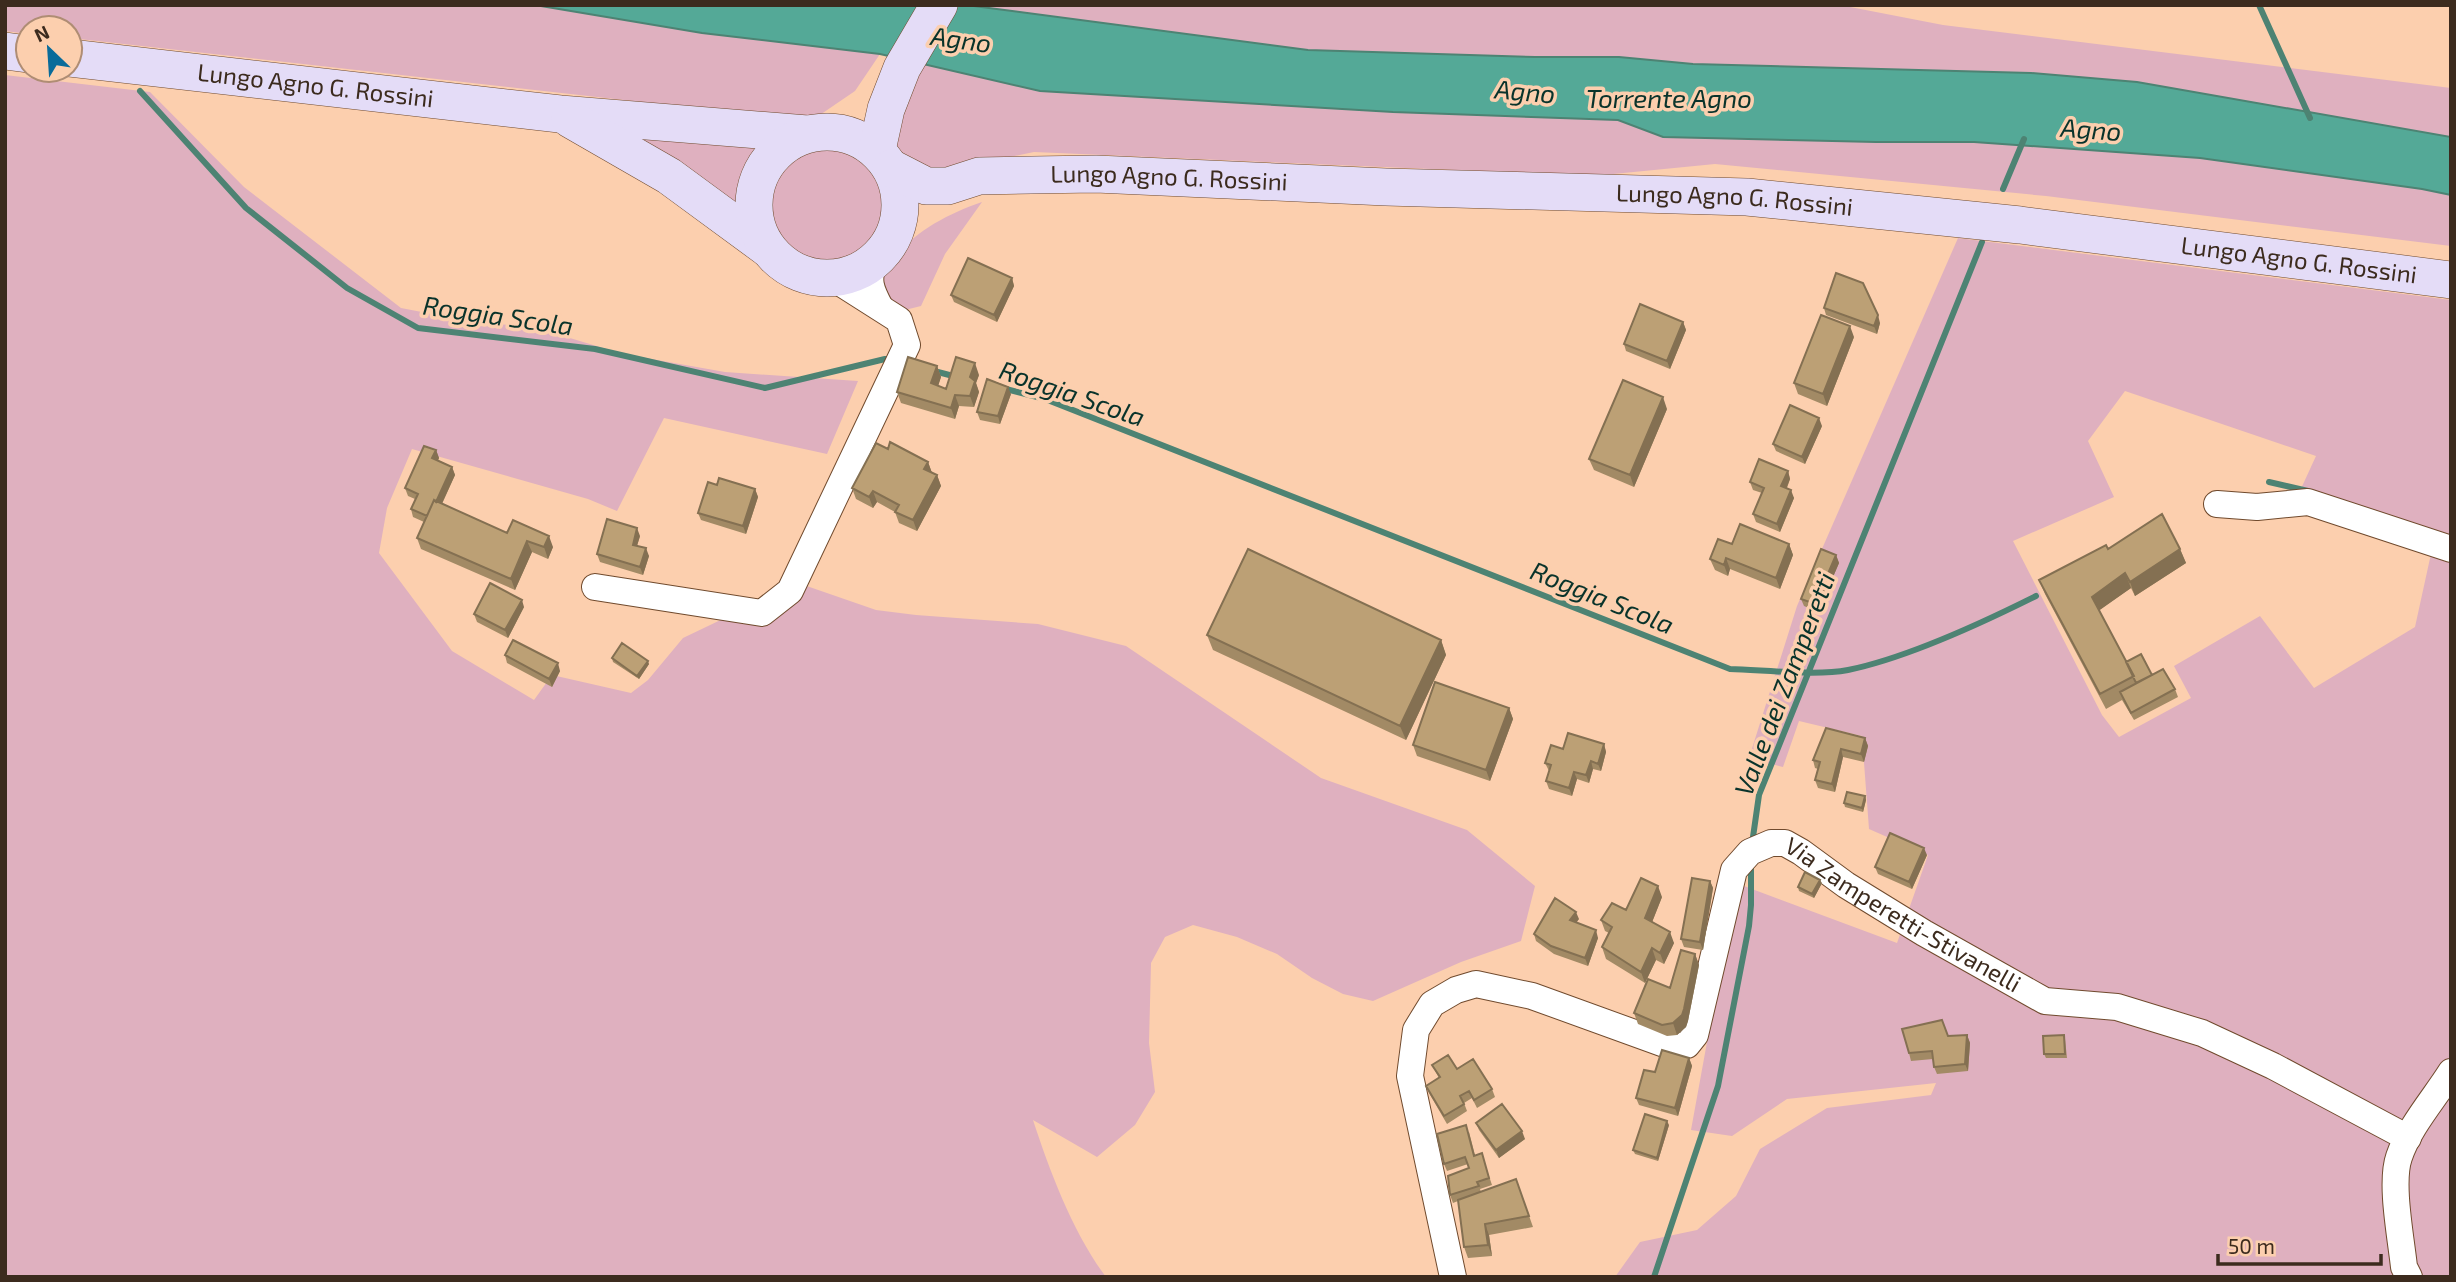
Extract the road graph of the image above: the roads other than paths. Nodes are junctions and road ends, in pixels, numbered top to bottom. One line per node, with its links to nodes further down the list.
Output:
1 (939, 5): 3 (main road)
2 (84, 60): 4 (main road, Lungo Agno G. Rossini)
3 (875, 108): 5 (main road); 6 (main road)
4 (560, 114): 5 (main road, Lungo Agno G. Rossini); 9 (main road, Lungo Agno G. Rossini)
5 (818, 132): 6 (main road, Lungo Agno G. Rossini); 9 (main road)
6 (884, 159): 7 (main road, Lungo Agno G. Rossini); 8 (main road)
7 (1016, 176): 8 (main road, Lungo Agno G. Rossini); 12 (main road, Lungo Agno G. Rossini)
8 (897, 228): 10 (main road)
9 (766, 248): 11 (main road, Lungo Agno G. Rossini)
10 (875, 261): 11 (main road, Lungo Agno G. Rossini); 13 (street)
11 (833, 278): 13 (street)
12 (2451, 280)
13 (880, 307): 16 (street)
14 (2217, 504): 15 (street)
15 (2451, 549)
16 (595, 587)
17 (2451, 1072): 18 (street)
18 (2409, 1138): 19 (street, Via Zamperetti-Stivanelli); 20 (street)
19 (1453, 1277)
20 (2409, 1277)

